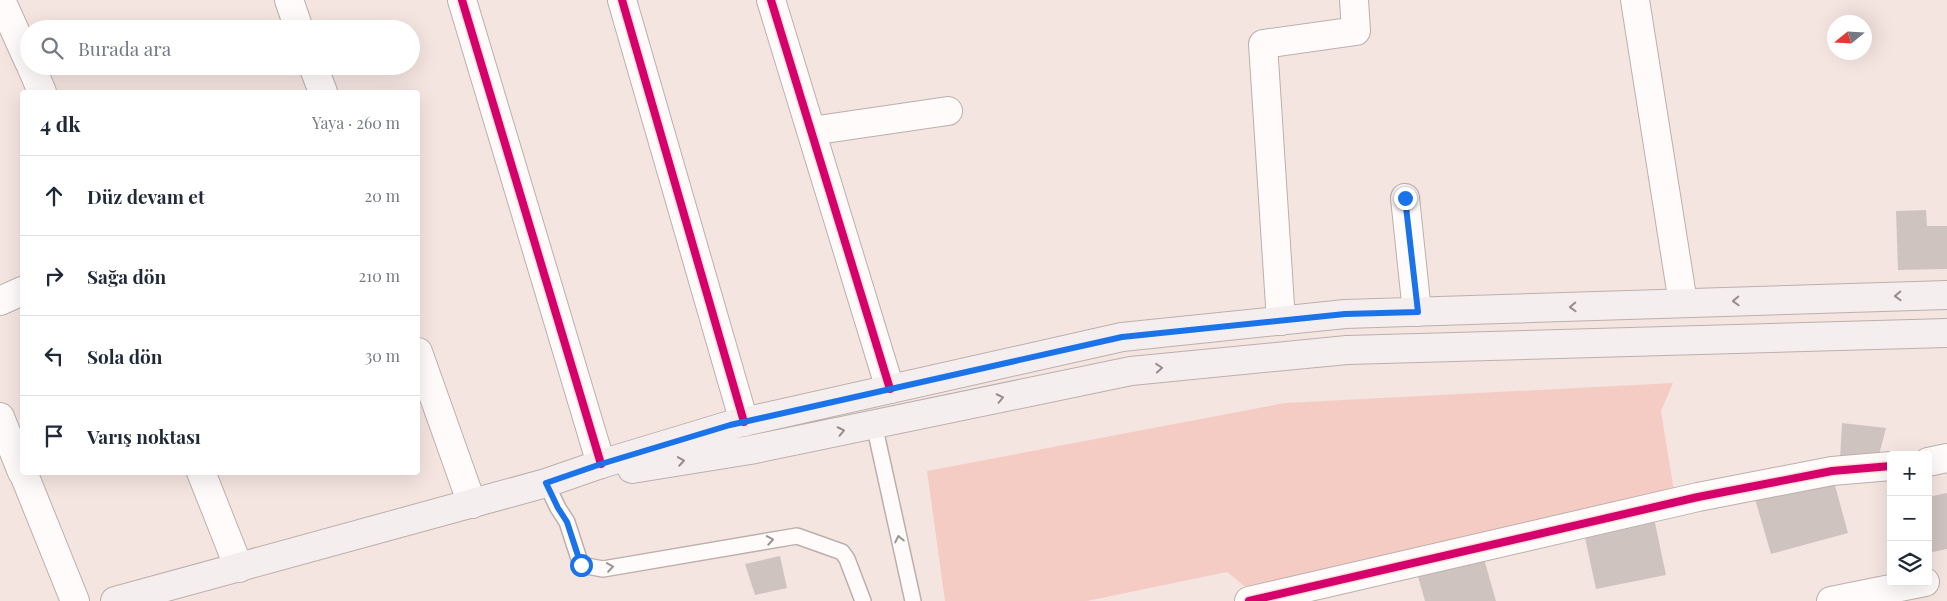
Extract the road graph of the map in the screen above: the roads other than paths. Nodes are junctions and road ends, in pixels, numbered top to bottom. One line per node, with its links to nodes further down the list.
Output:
1 (1, 0): 9 (street)
2 (289, 0): 8 (street)
3 (462, 0): 31 (street)
4 (622, 0): 27 (street)
5 (771, 0): 15 (street)
6 (1354, 0): 22 (street)
7 (1635, 0): 20 (street)
8 (296, 20)
9 (20, 42)
10 (35, 75): 12 (street)
11 (316, 75): 13 (street)
12 (41, 90)
13 (322, 90)
14 (948, 112): 15 (street)
15 (811, 131): 25 (street)
16 (1405, 198): 21 (street)
17 (20, 293): 19 (street)
18 (1947, 295): 20 (main road, one-way to 20)
19 (0, 301)
20 (1684, 303): 21 (main road, one-way to 21)
21 (1418, 312): 22 (main road)
22 (1281, 320): 25 (main road)
23 (1947, 334): 28 (main road, one-way to 23)
24 (420, 358): 37 (street)
25 (890, 389): 27 (main road)
26 (0, 417): 32 (street)
27 (744, 422): 31 (main road)
28 (874, 424): 36 (main road, one-way to 28); 45 (lane, one-way to 28)
29 (1947, 458): 30 (street)
30 (1932, 461)
31 (601, 464): 36 (main road)
32 (20, 465)
33 (1887, 466): 46 (street)
34 (24, 475): 42 (street)
35 (202, 475): 38 (street)
36 (546, 483): 37 (main road); 44 (lane, one-way to 44)
37 (472, 504): 38 (main road)
38 (239, 568): 43 (main road)
39 (1947, 578): 40 (street)
40 (1932, 581)
41 (1907, 586): 47 (street)
42 (75, 601)
43 (115, 601)
44 (863, 601)
45 (913, 601)
46 (1249, 601)
47 (1831, 601)

